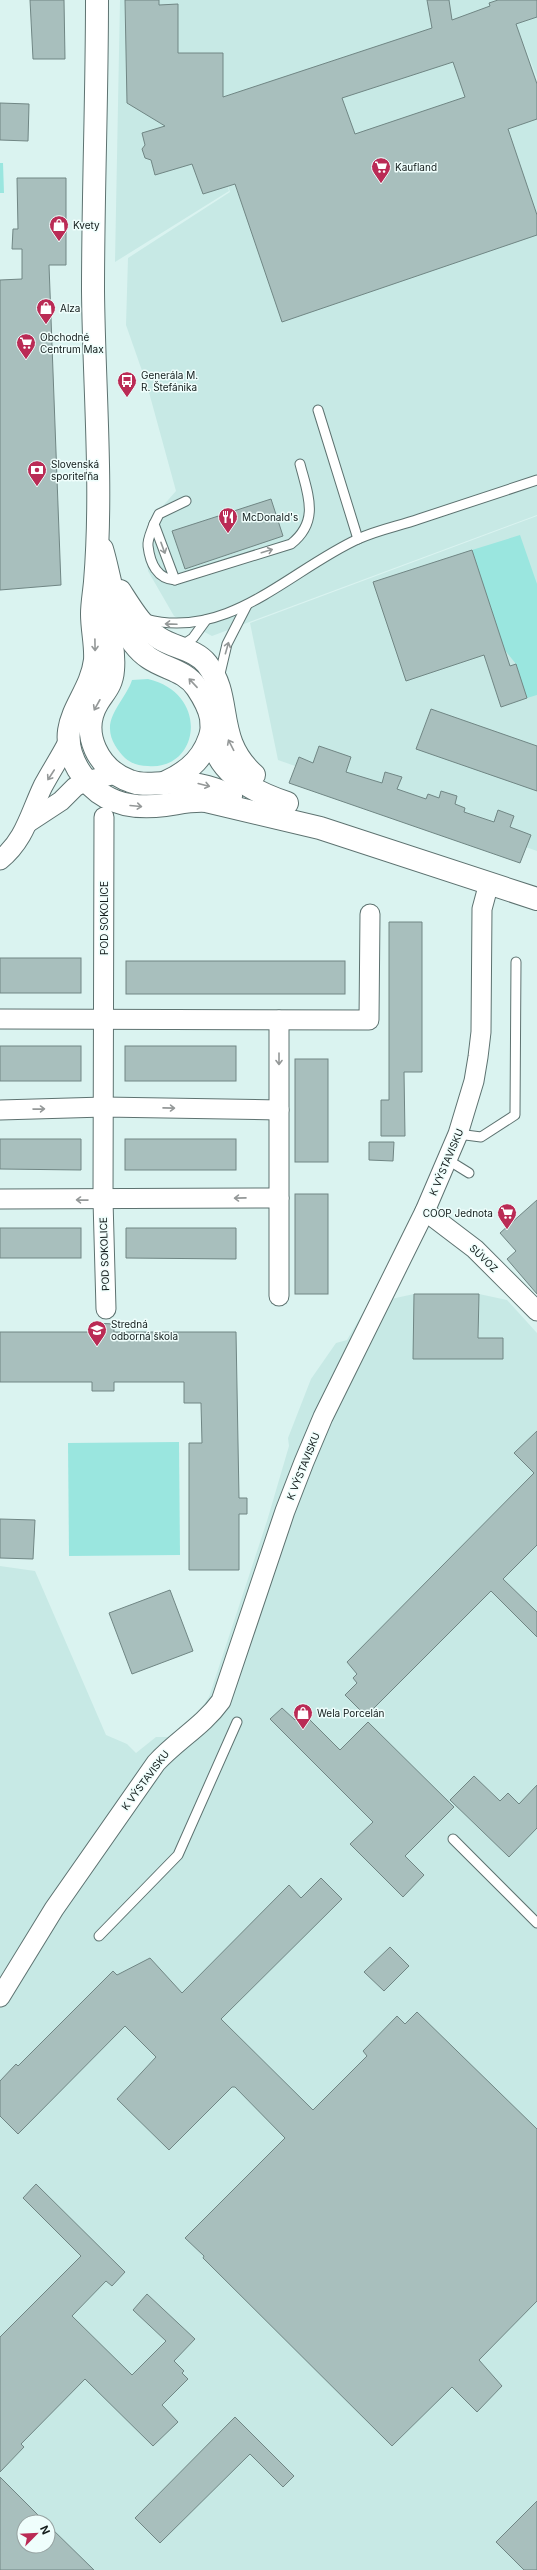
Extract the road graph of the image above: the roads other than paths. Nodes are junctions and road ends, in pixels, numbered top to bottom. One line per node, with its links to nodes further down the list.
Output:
1 (97, 0): 8 (main road)
2 (318, 410): 7 (lane)
3 (300, 464): 9 (lane, one-way to 3)
4 (537, 480): 7 (lane)
5 (186, 501): 6 (lane)
6 (154, 524): 9 (lane, one-way to 9); 9 (lane)
7 (358, 539): 10 (lane)
8 (103, 577): 11 (main road); 13 (main road); 14 (main road); 16 (main road, one-way to 16)
9 (175, 580)
10 (247, 605): 12 (lane); 15 (lane, one-way to 10)
11 (137, 617): 12 (lane, one-way to 11); 13 (main road)
12 (206, 620): 13 (lane)
13 (164, 653): 14 (main road); 15 (main road); 17 (main road, one-way to 13)
14 (113, 670): 16 (main road); 19 (main road, one-way to 19)
15 (218, 686): 17 (main road); 22 (main road, one-way to 15)
16 (84, 692): 18 (main road)
17 (211, 731): 20 (main road); 22 (main road)
18 (69, 740): 21 (main road); 25 (street, one-way to 25)
19 (116, 774): 20 (main road); 21 (street)
20 (165, 783): 24 (main road, one-way to 24)
21 (93, 788): 24 (main road, one-way to 24); 25 (street)
22 (287, 802): 26 (main road)
23 (104, 817): 33 (street, POD SOKOLICE)
24 (269, 817): 26 (main road)
25 (29, 822): 27 (street)
26 (320, 828): 28 (main road)
27 (3, 853)
28 (489, 884): 29 (main road); 38 (street, K VÝSTAVISKU)
29 (537, 899)
30 (370, 914): 34 (street)
31 (516, 962): 38 (lane)
32 (0, 1019): 33 (street)
33 (104, 1020): 34 (street); 35 (street, POD SOKOLICE)
34 (279, 1020): 37 (street, one-way to 37)
35 (104, 1107): 36 (street, one-way to 35); 37 (street, one-way to 37); 43 (street, POD SOKOLICE)
36 (0, 1110)
37 (279, 1110): 41 (street)
38 (458, 1134): 39 (street, K VÝSTAVISKU)
39 (448, 1160): 40 (lane); 44 (street, K VÝSTAVISKU)
40 (469, 1173)
41 (279, 1198): 43 (street, one-way to 43); 45 (street)
42 (0, 1199): 43 (street, one-way to 42)
43 (103, 1200): 46 (street, POD SOKOLICE)
44 (424, 1210): 47 (street, SÚVOZ); 52 (street, K VÝSTAVISKU)
45 (279, 1296)
46 (106, 1309)
47 (537, 1312)
48 (237, 1722): 51 (lane)
49 (453, 1840): 50 (lane)
50 (537, 1923)
51 (98, 1936)
52 (0, 1997)

